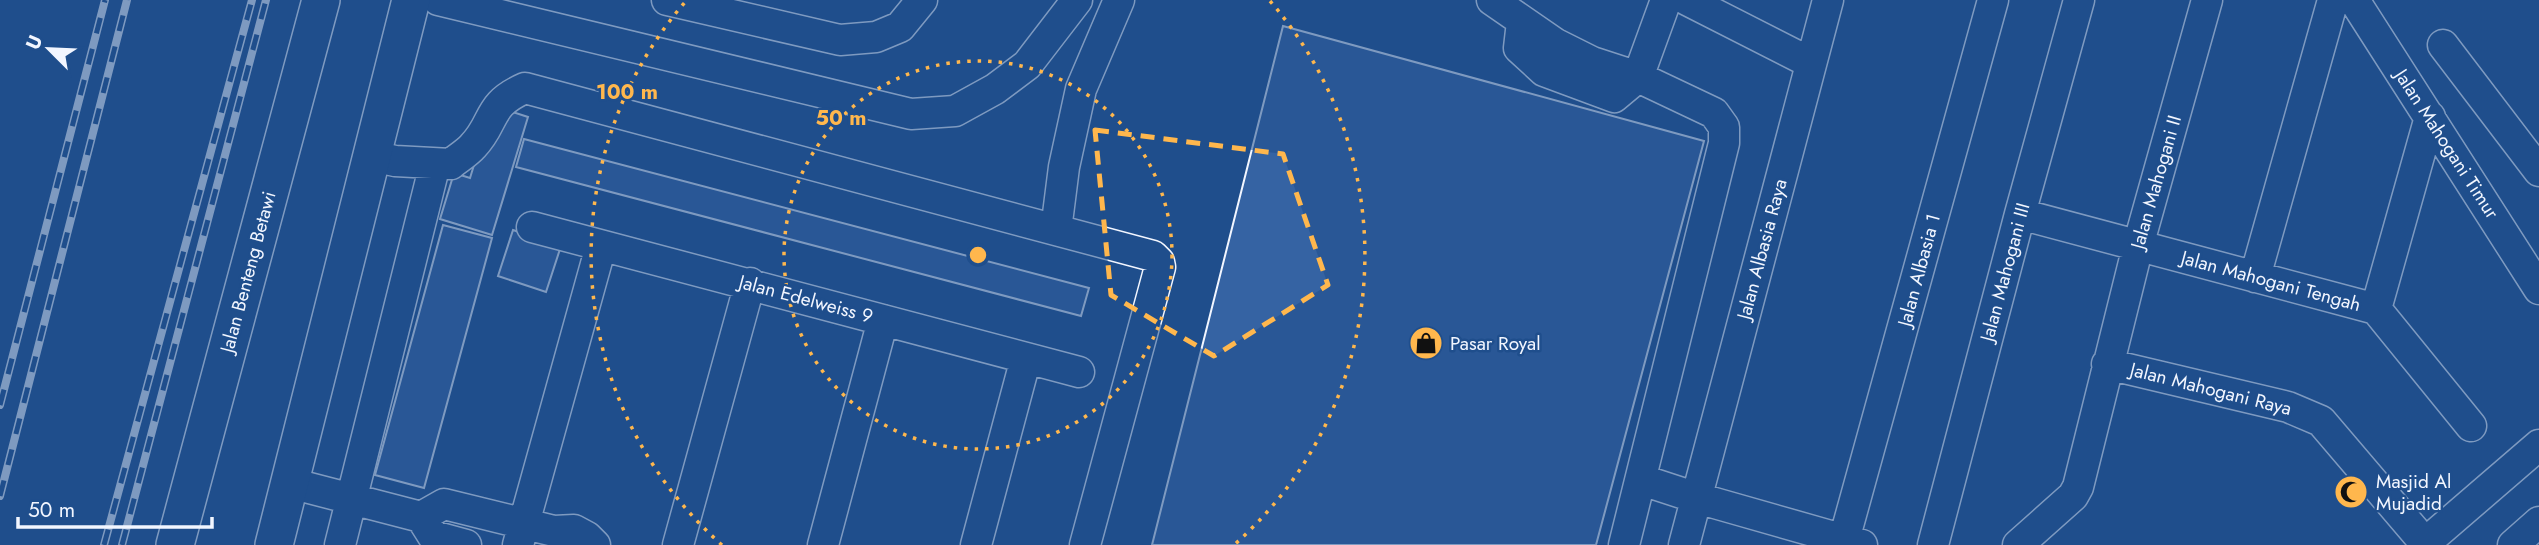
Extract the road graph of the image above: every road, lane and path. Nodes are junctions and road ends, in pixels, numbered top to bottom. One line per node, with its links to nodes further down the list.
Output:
1 (321, 0): 48 (main road, Jalan Benteng Betawi)
2 (411, 0): 21 (main road)
3 (438, 0): 6 (street)
4 (667, 0): 5 (street)
5 (922, 0)
6 (1077, 0)
7 (1119, 0): 26 (street)
8 (1492, 0): 19 (street)
9 (1666, 0): 19 (street)
10 (1687, 0): 18 (street)
11 (1828, 0): 18 (street, Jalan Albasia Raya)
12 (1993, 0): 46 (street, Jalan Albasia 1)
13 (2079, 0): 24 (street, Jalan Mahogani III)
14 (2207, 0): 28 (street, Jalan Mahogani II)
15 (2333, 0): 29 (street)
16 (2354, 0): 20 (street, Jalan Mahogani Timur)
17 (2443, 45): 23 (street)
18 (1811, 63): 42 (street, Jalan Albasia Raya)
19 (1638, 77): 39 (street)
20 (2430, 117): 31 (street, Jalan Mahogani Timur); 32 (street)
21 (372, 156): 22 (street); 40 (main road)
22 (435, 164): 26 (street); 41 (street)
23 (2539, 171)
24 (2020, 214): 28 (street, Jalan Mahogani Tengah); 59 (street, Jalan Mahogani III)
25 (532, 227): 27 (street, Jalan Edelweiss 9)
26 (1056, 230): 56 (street)
27 (601, 246): 30 (street, Jalan Edelweiss 9); 45 (street)
28 (2138, 246): 29 (street, Jalan Mahogani Tengah); 35 (street, Jalan Mahogani II)
29 (2255, 277): 32 (street, Jalan Mahogani Tengah)
30 (750, 284): 33 (street, Jalan Edelweiss 9); 53 (street)
31 (2539, 289)
32 (2376, 309): 37 (street, Jalan Mahogani Tengah)
33 (883, 320): 34 (street, Jalan Edelweiss 9); 54 (street)
34 (1026, 358): 36 (street, Jalan Edelweiss 9); 55 (street)
35 (2107, 364): 47 (street, Jalan Mahogani Raya); 60 (street, Jalan Mahogani Raya)
36 (1079, 372)
37 (2471, 426)
38 (2539, 445): 47 (street)
39 (1642, 480): 42 (street); 57 (street)
40 (290, 483): 41 (street); 49 (main road)
41 (352, 497): 43 (street); 50 (street)
42 (1697, 498): 46 (street); 58 (street, Jalan Albasia Raya)
43 (421, 517): 45 (street); 51 (street)
44 (2539, 523): 61 (street)
45 (521, 534): 52 (street)
46 (1853, 542)
47 (2424, 544)
48 (175, 545)
49 (274, 545)
50 (340, 545)
51 (466, 545)
52 (595, 545)
53 (678, 545)
54 (822, 545)
55 (975, 545)
56 (1085, 545)
57 (1624, 545)
58 (1684, 545)
59 (1933, 545)
60 (2018, 545)
61 (2513, 545)

